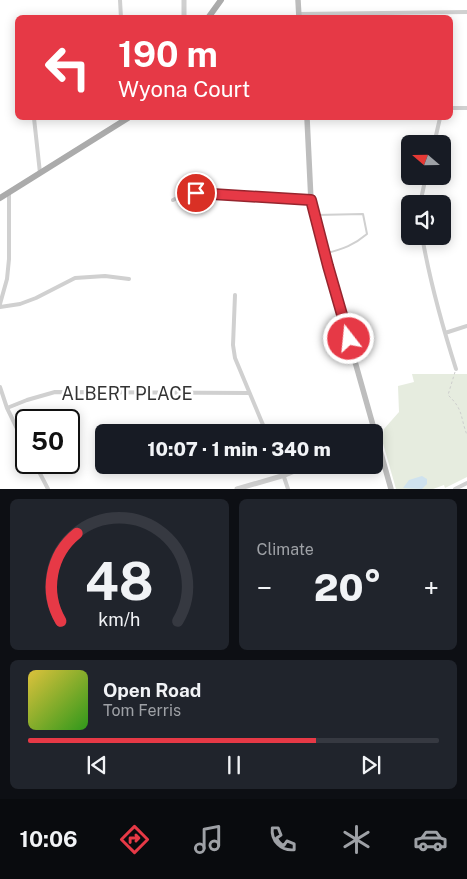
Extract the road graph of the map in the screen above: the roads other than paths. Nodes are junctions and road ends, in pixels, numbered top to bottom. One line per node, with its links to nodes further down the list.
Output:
1 (120, 0): 6 (street)
2 (184, 0): 7 (street)
3 (221, 0): 8 (main road)
4 (298, 0): 9 (main road)
5 (467, 12): 10 (street)
6 (121, 15)
7 (184, 15)
8 (210, 15)
9 (299, 15)
10 (341, 15)
11 (453, 108): 12 (street)
12 (467, 108)
13 (34, 120): 18 (street)
14 (123, 120): 18 (main road)
15 (307, 120): 22 (main road)
16 (440, 120): 17 (street)
17 (436, 135)
18 (40, 173): 19 (main road)
19 (8, 193): 20 (main road); 28 (street)
20 (0, 197)
21 (173, 200): 22 (street)
22 (311, 200): 23 (main road)
23 (315, 216): 25 (main road); 25 (lane)
24 (424, 245): 30 (street)
25 (324, 253): 37 (main road)
26 (129, 279): 28 (street)
27 (235, 295): 33 (street)
28 (0, 305)
29 (467, 326): 30 (street)
30 (445, 333): 31 (street)
31 (456, 369)
32 (0, 387): 34 (street)
33 (249, 393): 34 (street, ALBERT PLACE); 36 (street)
34 (7, 408): 35 (street)
35 (15, 424)
36 (263, 424)
37 (370, 424)
38 (383, 465): 45 (main road)
39 (40, 474): 42 (street)
40 (285, 475): 43 (street); 44 (street)
41 (467, 483): 46 (street)
42 (48, 489)
43 (237, 489)
44 (288, 489)
45 (391, 489)
46 (455, 489)

